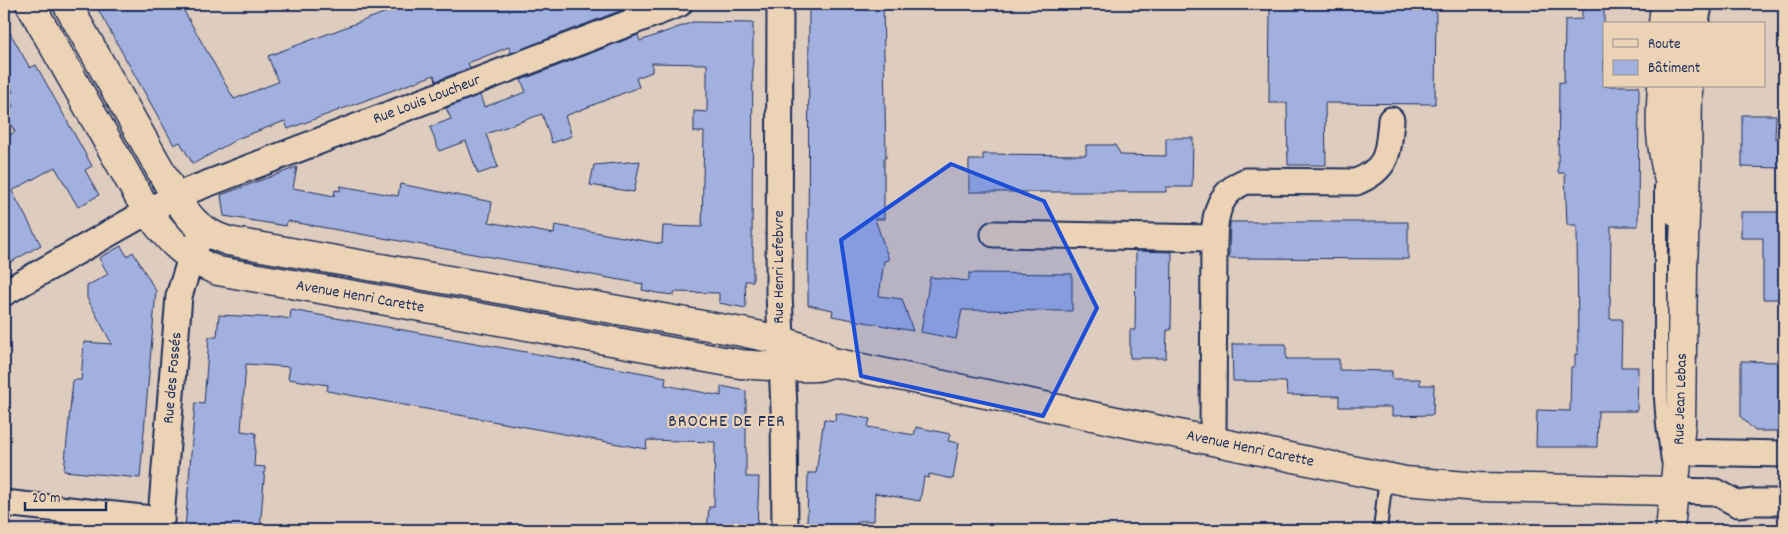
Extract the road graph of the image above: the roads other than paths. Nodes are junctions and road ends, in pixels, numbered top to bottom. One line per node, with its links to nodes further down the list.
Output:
1 (30, 4): 16 (street, Avenue Henri Carette)
2 (67, 4): 15 (street, Avenue Henri Carette)
3 (678, 4): 15 (street, Rue Louis Loucheur)
4 (780, 4): 25 (street, Rue Henri Lefebvre)
5 (1664, 4): 8 (street)
6 (1690, 4): 9 (street)
7 (1706, 4): 10 (lane)
8 (1663, 22)
9 (1689, 22)
10 (1702, 22)
11 (1662, 88): 14 (street, Rue Jean Lebas)
12 (1688, 88): 21 (street, Rue Jean Lebas)
13 (1391, 120): 19 (street)
14 (1661, 131): 21 (street, Rue Jean Lebas); 32 (lane)
15 (175, 196): 16 (street, Rue Louis Loucheur); 17 (street, Avenue Henri Carette)
16 (148, 211): 20 (street, Avenue Henri Carette); 23 (street, Rue Louis Loucheur)
17 (203, 230): 20 (street, Rue des Fossés); 22 (street, Avenue Henri Carette)
18 (994, 234): 19 (street)
19 (1214, 238): 28 (street)
20 (191, 258): 24 (street, Avenue Henri Carette); 35 (street, Rue des Fossés)
21 (1683, 267): 29 (street, Rue Jean Lebas)
22 (485, 286): 24 (street); 25 (street, Avenue Henri Carette)
23 (4, 293)
24 (481, 318): 27 (street, Avenue Henri Carette)
25 (780, 340): 26 (street, Avenue Henri Carette); 27 (street, Rue Henri Lefebvre)
26 (831, 362): 27 (street, Avenue Henri Carette); 28 (street, Avenue Henri Carette)
27 (782, 368): 36 (street, Rue Henri Lefebvre)
28 (1213, 441): 31 (street, Avenue Henri Carette)
29 (1679, 452): 30 (street); 32 (street, Rue Jean Lebas)
30 (1784, 454)
31 (1386, 477): 32 (street, Avenue Henri Carette); 37 (lane)
32 (1674, 491): 33 (street); 38 (street, Rue Jean Lebas); 39 (lane)
33 (1784, 502)
34 (4, 503): 35 (street)
35 (161, 525)
36 (785, 530)
37 (1380, 530)
38 (1670, 530)
39 (1680, 530)

